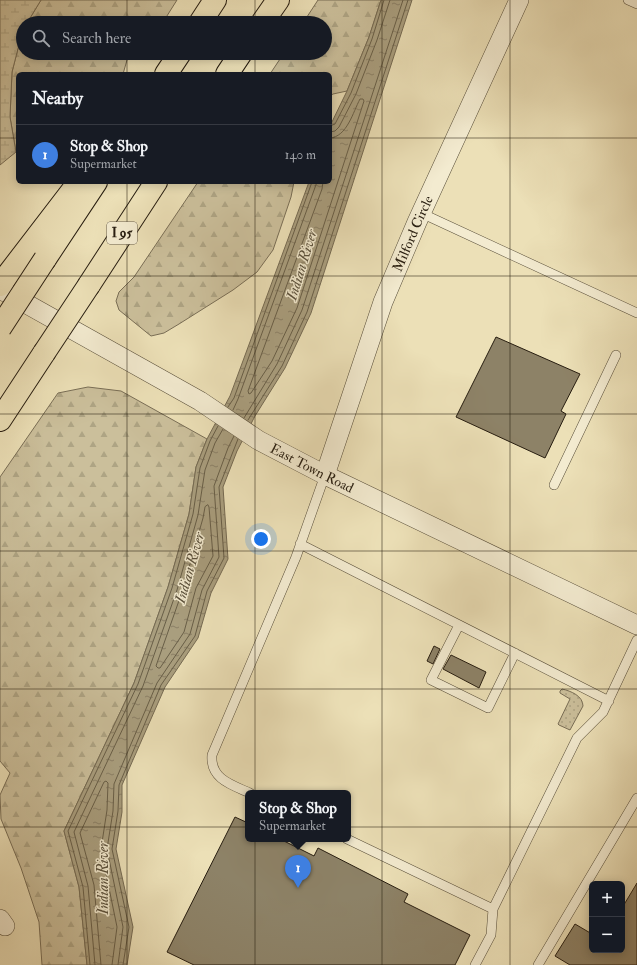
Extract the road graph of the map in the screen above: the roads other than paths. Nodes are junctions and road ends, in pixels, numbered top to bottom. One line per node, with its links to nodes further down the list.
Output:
1 (215, 0): 6 (highway)
2 (278, 0): 7 (highway)
3 (519, 0): 15 (street, Milford Circle)
4 (628, 0): 5 (lane)
5 (637, 4)
6 (205, 16)
7 (267, 16)
8 (175, 60): 10 (highway)
9 (236, 60): 11 (highway)
10 (167, 72)
11 (228, 72)
12 (78, 184): 16 (highway)
13 (94, 184): 16 (highway)
14 (155, 184): 22 (highway, I 95, bridge)
15 (421, 213): 19 (lane); 23 (street, Milford Circle)
16 (35, 254): 17 (highway); 20 (highway, bridge)
17 (0, 285)
18 (0, 289): 23 (street, East Town Road)
19 (637, 313)
20 (0, 328)
21 (616, 355): 24 (lane)
22 (0, 420)
23 (325, 475): 25 (lane); 27 (street, East Town Road)
24 (554, 485)
25 (300, 544): 26 (lane); 31 (lane)
26 (459, 624): 29 (lane); 29 (lane)
27 (637, 625)
28 (637, 640): 30 (lane)
29 (515, 653): 30 (lane)
30 (609, 701): 34 (lane)
31 (245, 791)
32 (637, 798): 36 (lane)
33 (351, 841): 34 (lane)
34 (493, 909): 35 (lane)
35 (475, 965)
36 (538, 965)

